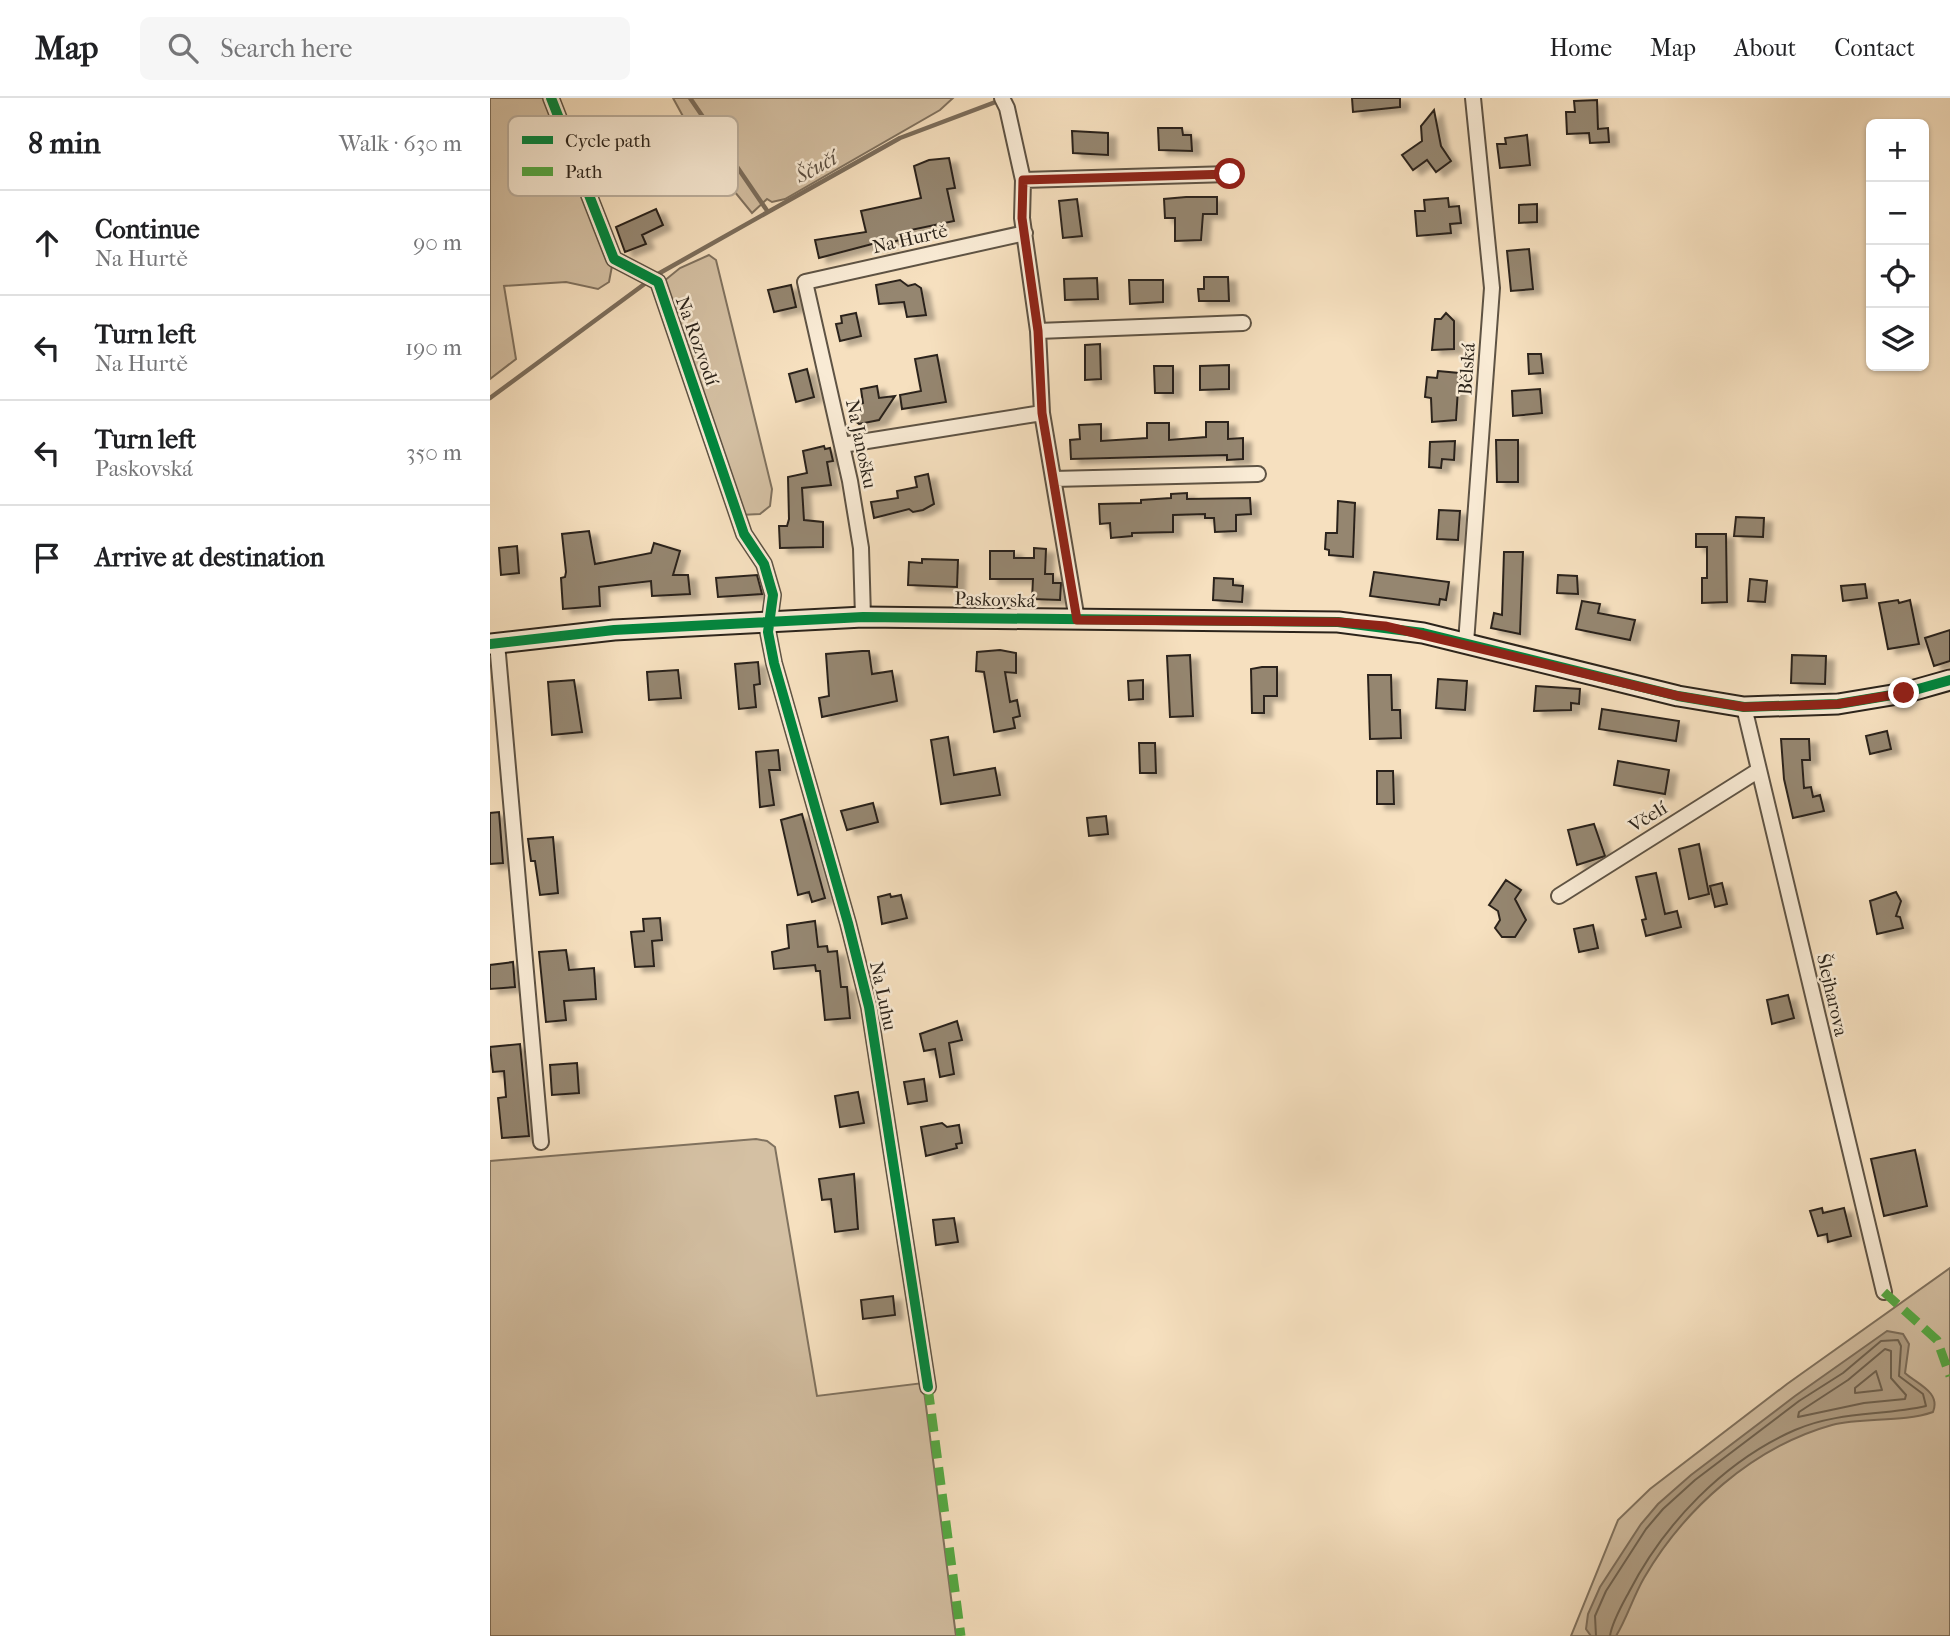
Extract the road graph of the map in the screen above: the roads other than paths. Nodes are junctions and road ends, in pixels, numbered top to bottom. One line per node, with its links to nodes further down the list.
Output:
1 (551, 98): 4 (street, Na Rozvodí)
2 (1473, 98): 19 (street, Bělská)
3 (1004, 103): 6 (street)
4 (558, 116)
5 (1230, 174): 6 (street)
6 (1023, 180): 8 (street)
7 (589, 196): 18 (street, Na Rozvodí)
8 (1025, 233): 9 (street, Na Hurtě); 11 (street)
9 (805, 282): 13 (street, Na Janošku)
10 (1243, 323): 11 (street)
11 (1038, 331): 12 (street)
12 (1042, 413): 13 (street); 15 (street)
13 (842, 445): 16 (street, Na Janošku)
14 (1258, 474): 15 (street)
15 (1053, 479): 17 (street)
16 (863, 617): 17 (street, Paskovská); 18 (street, Paskovská)
17 (1077, 620): 19 (street, Paskovská)
18 (770, 621): 20 (street, Paskovská); 27 (street, Na Luhu)
19 (1466, 643): 22 (street, Paskovská)
20 (494, 644): 25 (street)
21 (1950, 680): 22 (street, Paskovská)
22 (1744, 707): 23 (street, Šlejharova)
23 (1759, 770): 24 (street, Včelí); 26 (street, Šlejharova)
24 (1559, 896)
25 (541, 1142)
26 (1884, 1292)
27 (928, 1387)

